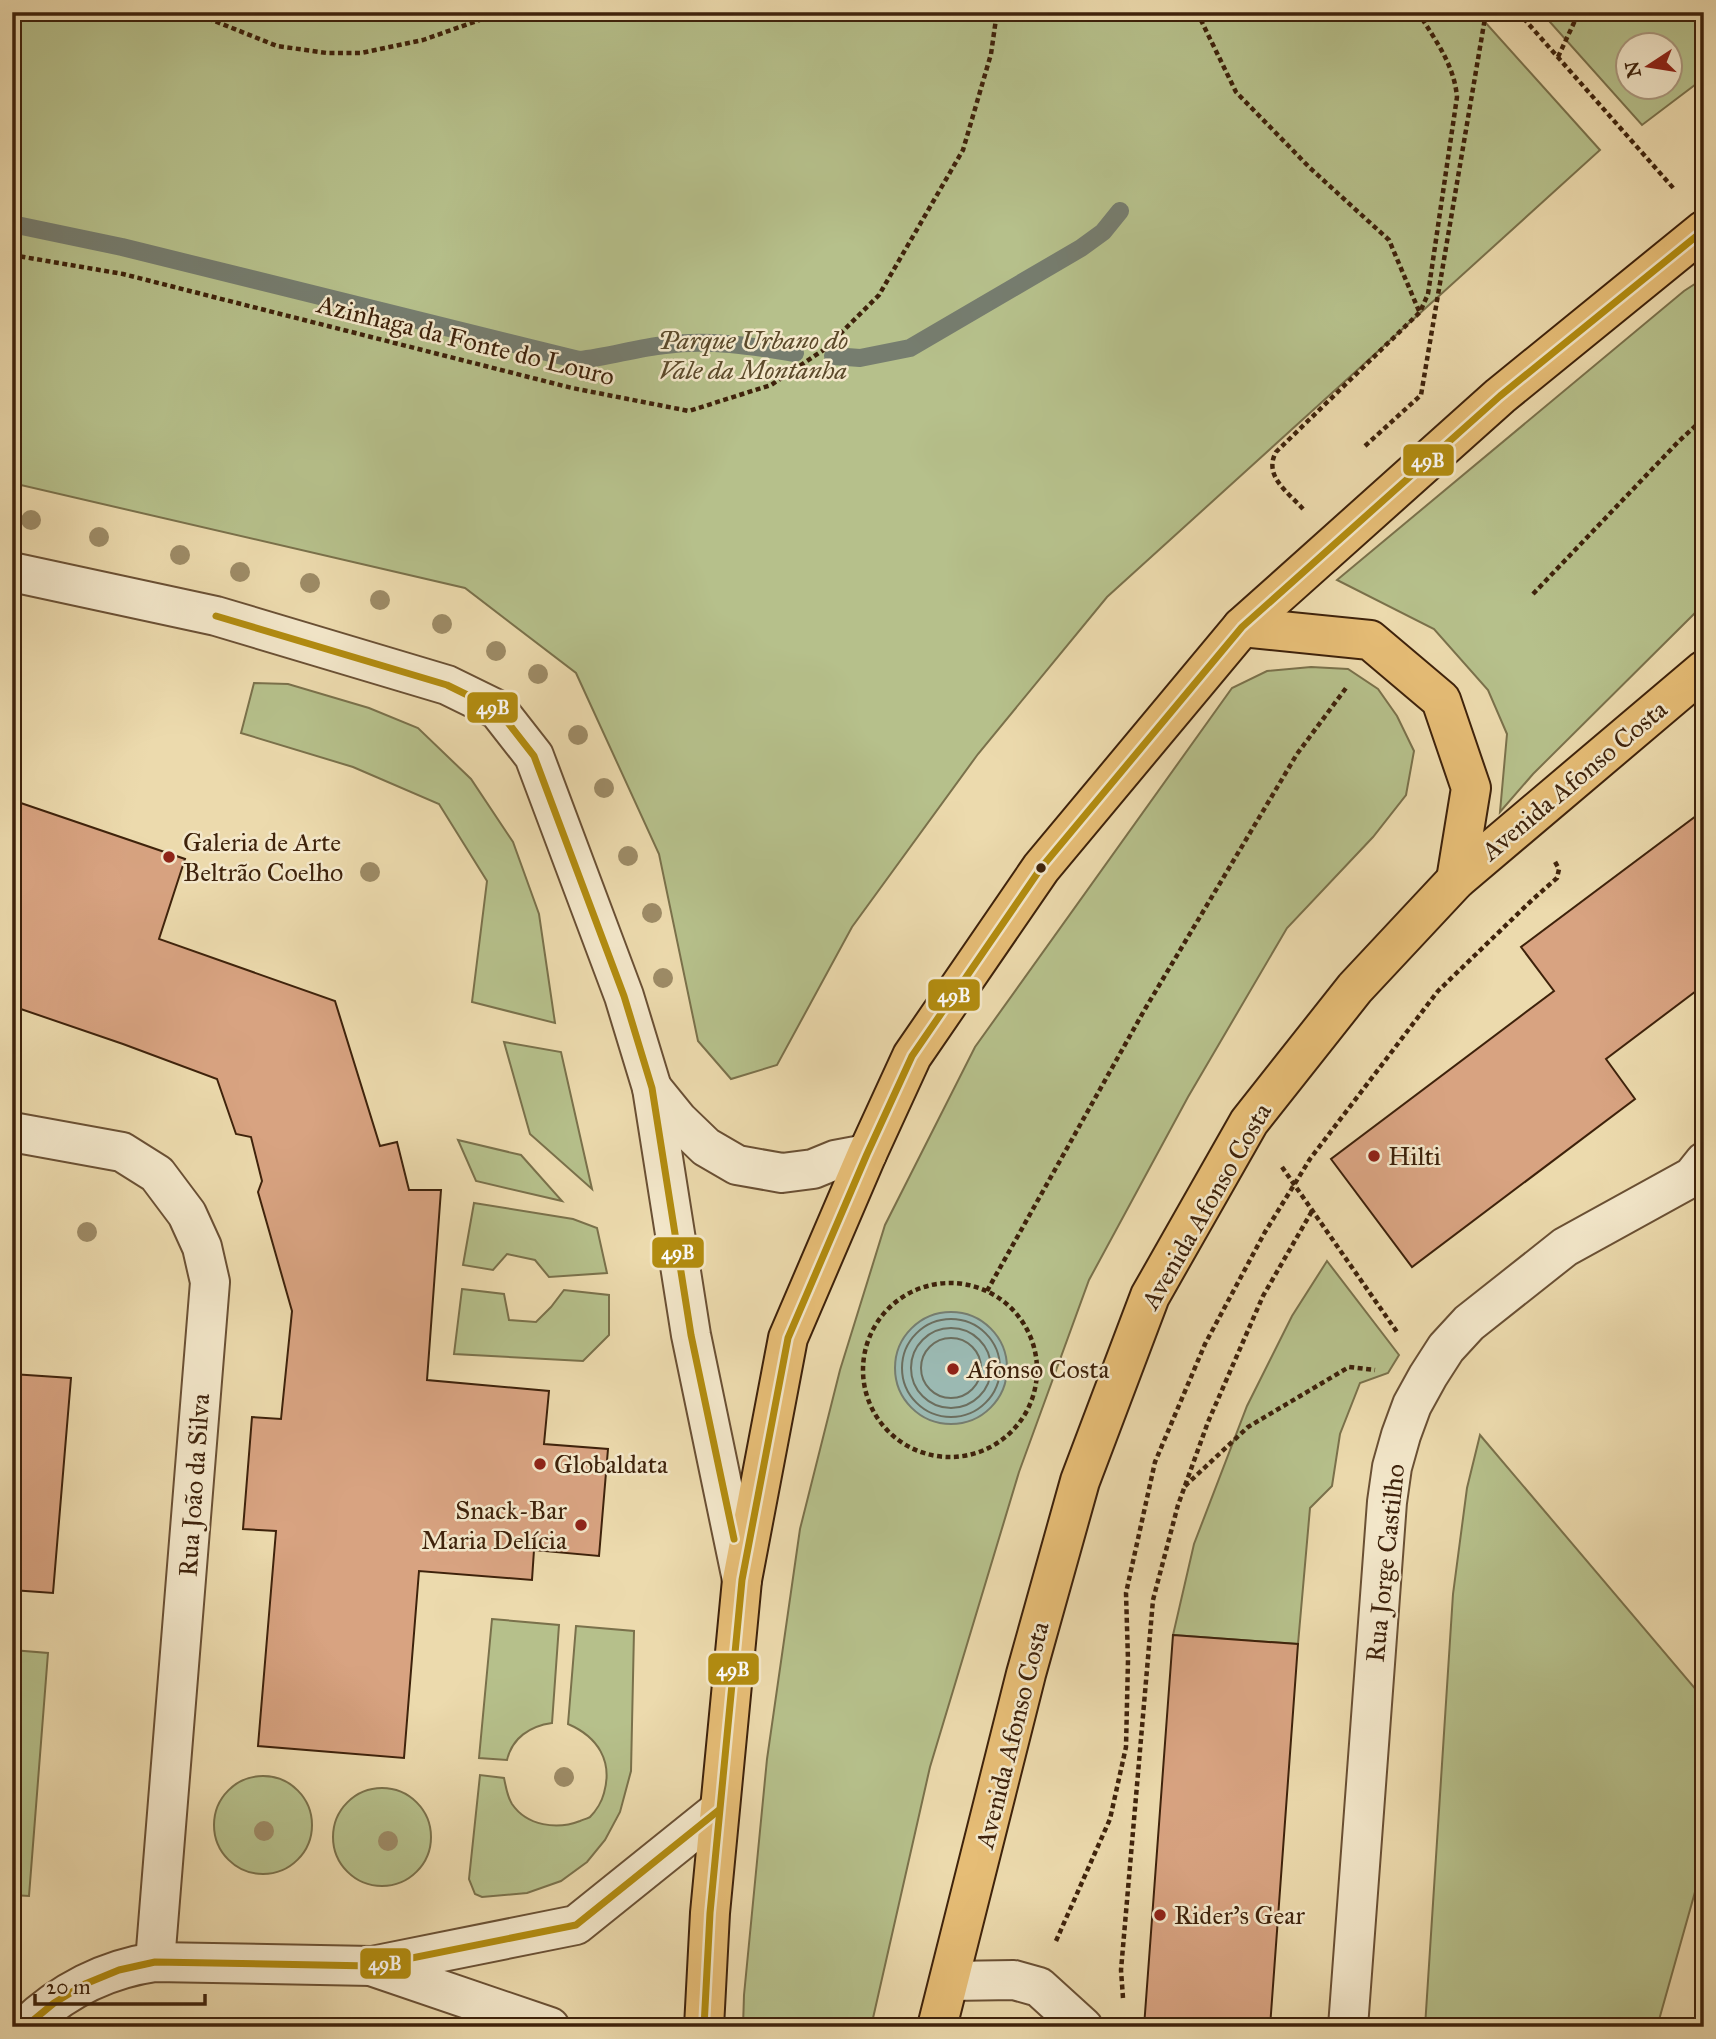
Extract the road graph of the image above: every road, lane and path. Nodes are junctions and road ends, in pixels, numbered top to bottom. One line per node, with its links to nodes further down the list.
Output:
1 (192, 12): 2 (path)
2 (502, 12)
3 (997, 12): 11 (path, Azinhaga da Fonte do Louro)
4 (1197, 12): 12 (path)
5 (1486, 12): 14 (path)
6 (1518, 12): 8 (path)
7 (1579, 12): 8 (path)
8 (1558, 57): 9 (path)
9 (1676, 191)
10 (1704, 230): 17 (main road)
11 (12, 255)
12 (1420, 312)
13 (1704, 418): 16 (path)
14 (1360, 450)
15 (12, 572): 21 (street)
16 (1533, 594)
17 (1242, 627): 20 (main road); 24 (main road)
18 (1704, 670): 20 (main road, Avenida Afonso Costa)
19 (1348, 684): 27 (path)
20 (1455, 880): 22 (main road, Avenida Afonso Costa)
21 (652, 1088): 24 (street); 30 (street)
22 (1249, 1122): 26 (path); 34 (main road, Avenida Afonso Costa)
23 (12, 1132): 32 (street, Rua João da Silva)
24 (867, 1154): 30 (main road)
25 (1700, 1173): 28 (street, Rua Jorge Castilho)
26 (1312, 1211): 28 (path); 29 (path)
27 (987, 1292): 27 (path)
28 (1427, 1376): 29 (path); 41 (street, Rua Jorge Castilho)
29 (1184, 1487): 35 (path)
30 (742, 1580): 31 (main road)
31 (719, 1810): 33 (street); 38 (main road)
32 (155, 1962): 33 (street); 36 (street)
33 (372, 1966): 37 (street)
34 (950, 1981): 39 (main road, Avenida Afonso Costa); 40 (street)
35 (1124, 2004)
36 (25, 2027)
37 (550, 2027)
38 (704, 2027)
39 (937, 2027)
40 (1083, 2027)
41 (1348, 2027)

